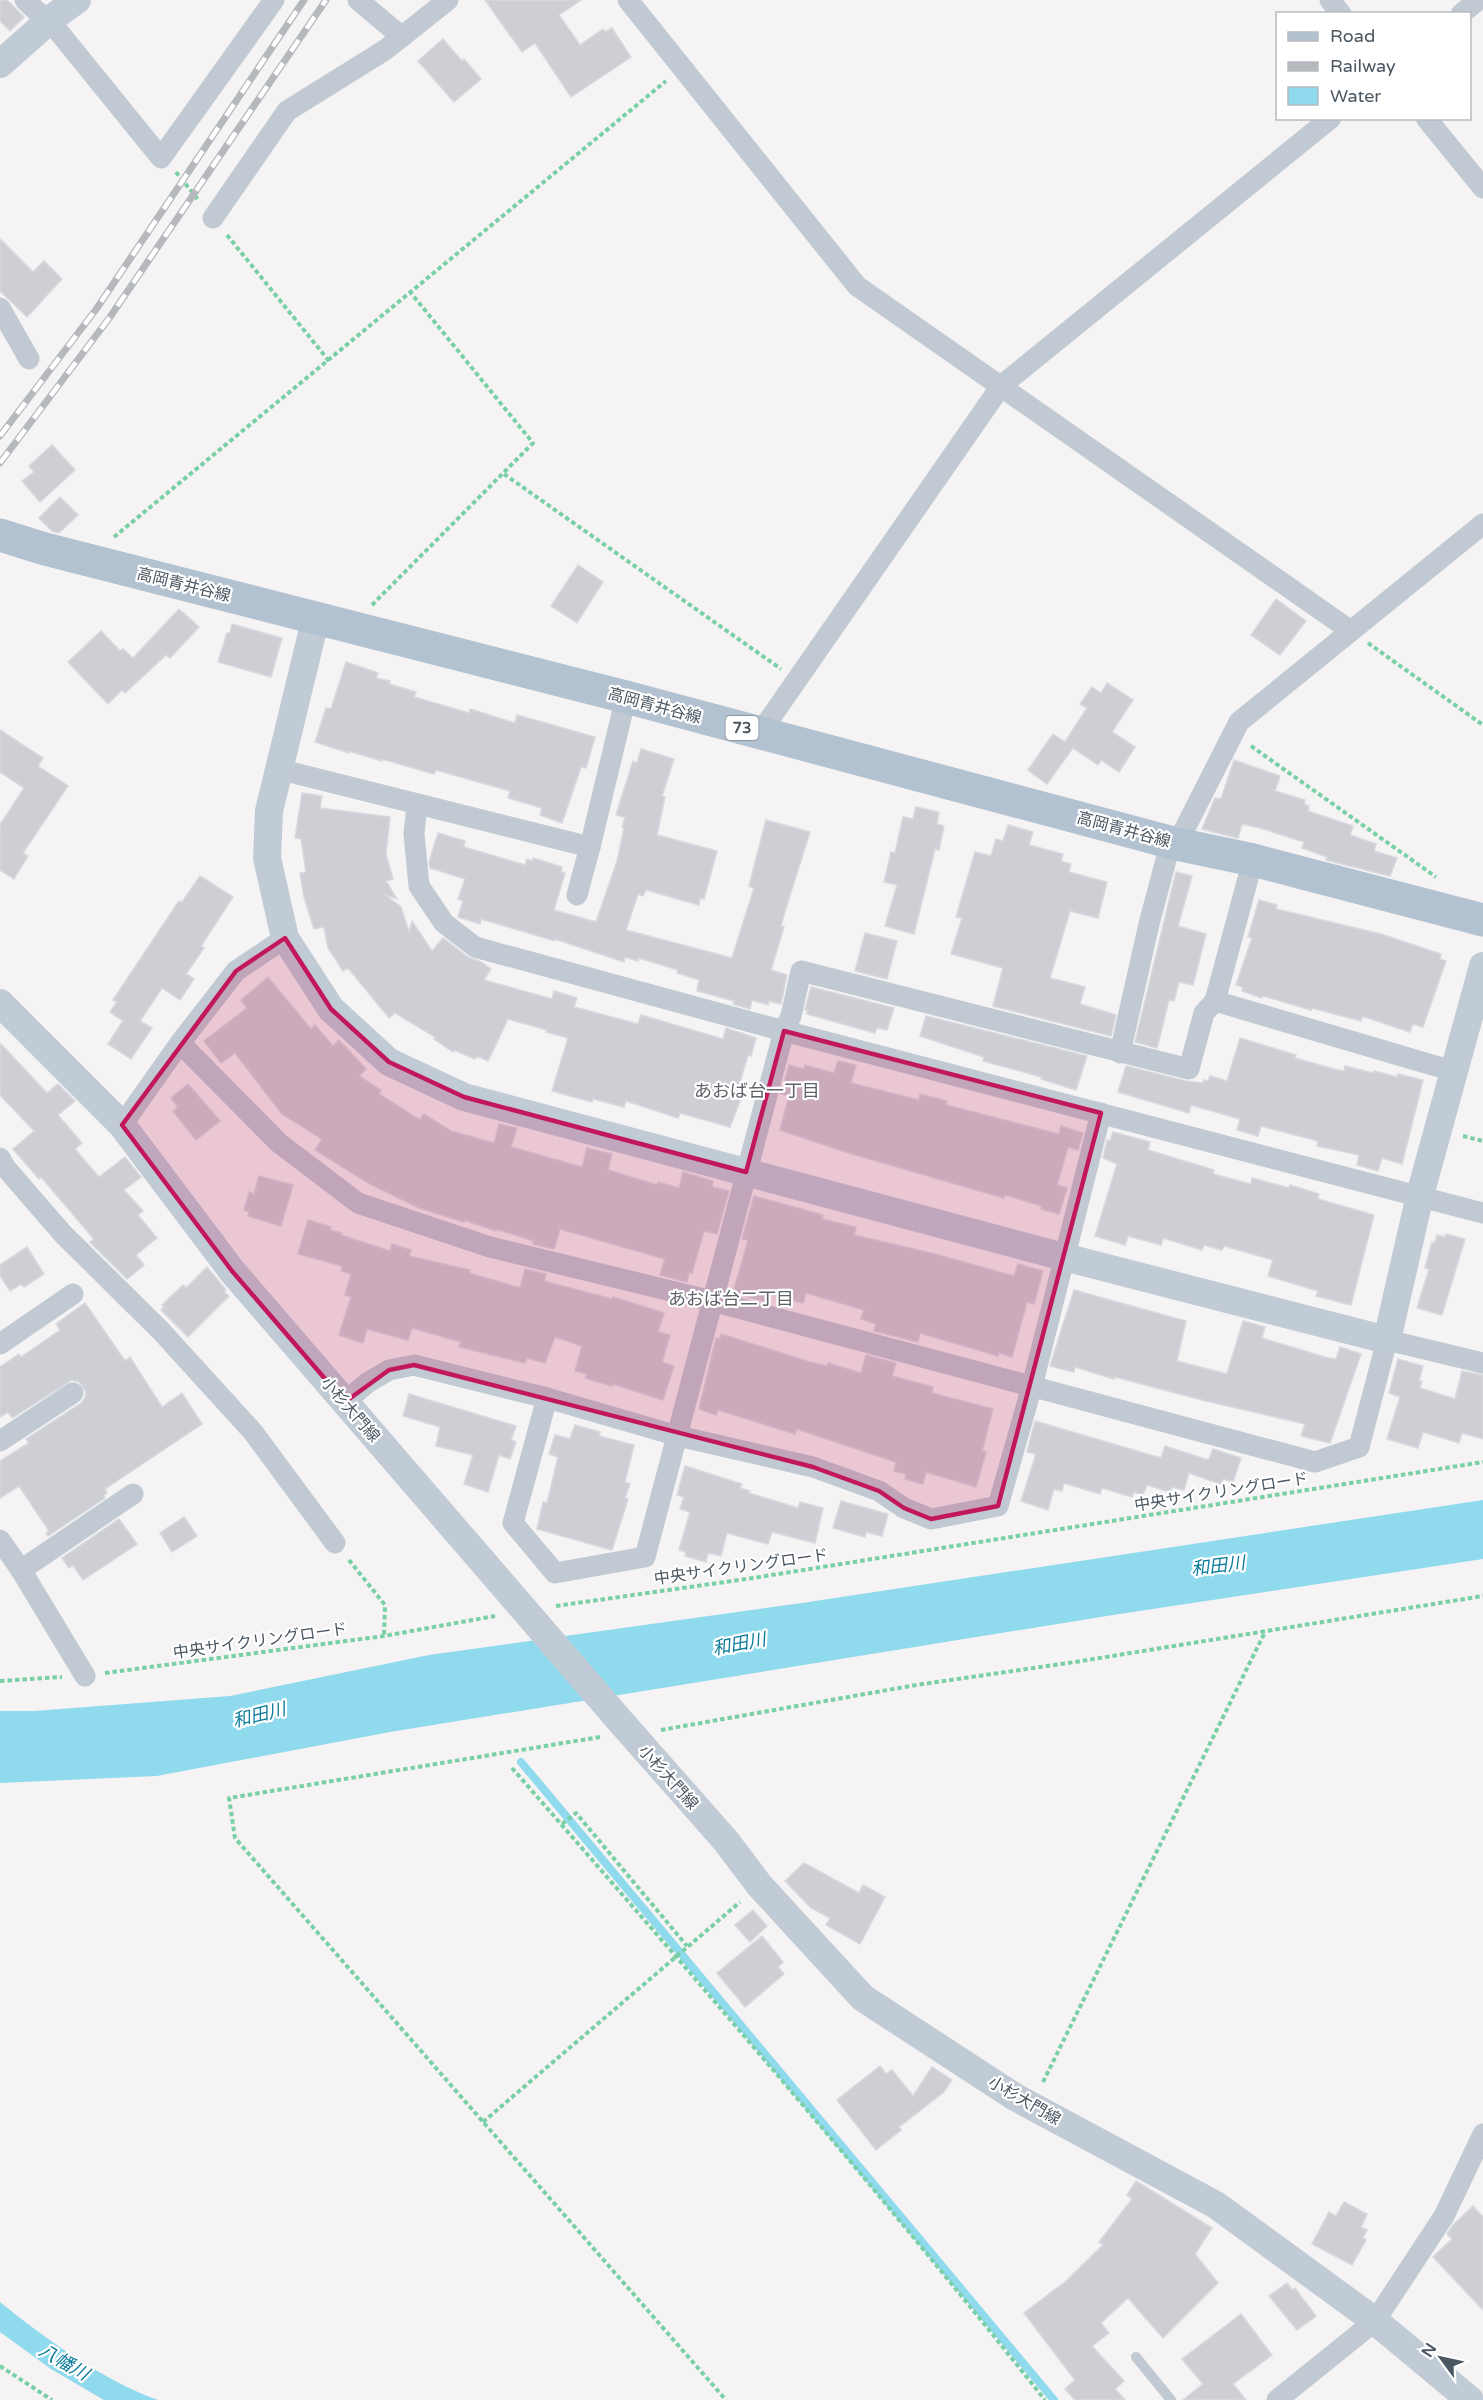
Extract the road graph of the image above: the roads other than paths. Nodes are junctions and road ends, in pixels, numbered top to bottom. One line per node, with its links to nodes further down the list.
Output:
1 (25, 0): 11 (street)
2 (77, 0): 11 (main road)
3 (274, 0): 11 (street)
4 (358, 0): 12 (street)
5 (448, 0): 12 (street)
6 (628, 0): 20 (street)
7 (1330, 0): 9 (street)
8 (1478, 0): 10 (street)
9 (1339, 12)
10 (1463, 12)
11 (47, 22): 13 (main road)
12 (402, 37): 17 (street)
13 (0, 64)
14 (1329, 120): 20 (street)
15 (1428, 120): 16 (street)
16 (1483, 188)
17 (213, 218)
18 (0, 308): 19 (street)
19 (29, 359)
20 (1001, 387): 24 (street); 26 (street)
21 (1483, 524): 24 (street)
22 (0, 535): 23 (main road, 高岡青井谷線 / 73)
23 (316, 617): 25 (main road, 高岡青井谷線 / 73); 27 (main road)
24 (1351, 631): 29 (street)
25 (626, 697): 26 (main road, 高岡青井谷線 / 73); 30 (street)
26 (760, 733): 29 (main road, 高岡青井谷線 / 73)
27 (278, 769): 28 (street); 34 (main road)
28 (417, 805): 30 (street); 38 (street)
29 (1174, 843): 31 (main road, 高岡青井谷線 / 73); 40 (street)
30 (590, 847): 32 (street)
31 (1253, 860): 33 (main road, 高岡青井谷線 / 73); 36 (street)
32 (577, 895)
33 (1483, 920)
34 (285, 938): 39 (street); 45 (main road)
35 (1483, 966): 41 (main road)
36 (1215, 1001): 40 (street); 41 (street)
37 (0, 1003): 43 (main road, 小杉大門線)
38 (784, 1031): 40 (street); 42 (street); 45 (street)
39 (180, 1043): 43 (street); 50 (street)
40 (1120, 1053)
41 (1456, 1072): 46 (main road)
42 (1101, 1113): 46 (street); 48 (street)
43 (122, 1125): 57 (main road, 小杉大門線)
44 (0, 1158): 62 (street)
45 (746, 1172): 48 (main road); 50 (street)
46 (1420, 1195): 47 (street); 51 (main road)
47 (1483, 1213)
48 (1064, 1257): 51 (main road); 54 (street)
49 (73, 1294): 52 (street)
50 (712, 1301): 54 (street); 58 (street)
51 (1387, 1340): 53 (street); 54 (street)
52 (0, 1344)
53 (1483, 1363)
54 (1032, 1386): 58 (street)
55 (73, 1393): 59 (street)
56 (547, 1398): 57 (street); 58 (street); 58 (street)
57 (345, 1402): 66 (main road, 小杉大門線)
58 (678, 1436)
59 (0, 1441)
60 (133, 1494): 63 (street)
61 (0, 1540): 63 (street)
62 (335, 1543)
63 (21, 1570): 64 (street)
64 (85, 1676)
65 (1483, 2134): 66 (street)
66 (1376, 2321): 69 (street); 70 (main road, 小杉大門線)
67 (1136, 2357): 68 (lane)
68 (1172, 2400)
69 (1277, 2400)
70 (1470, 2400)

